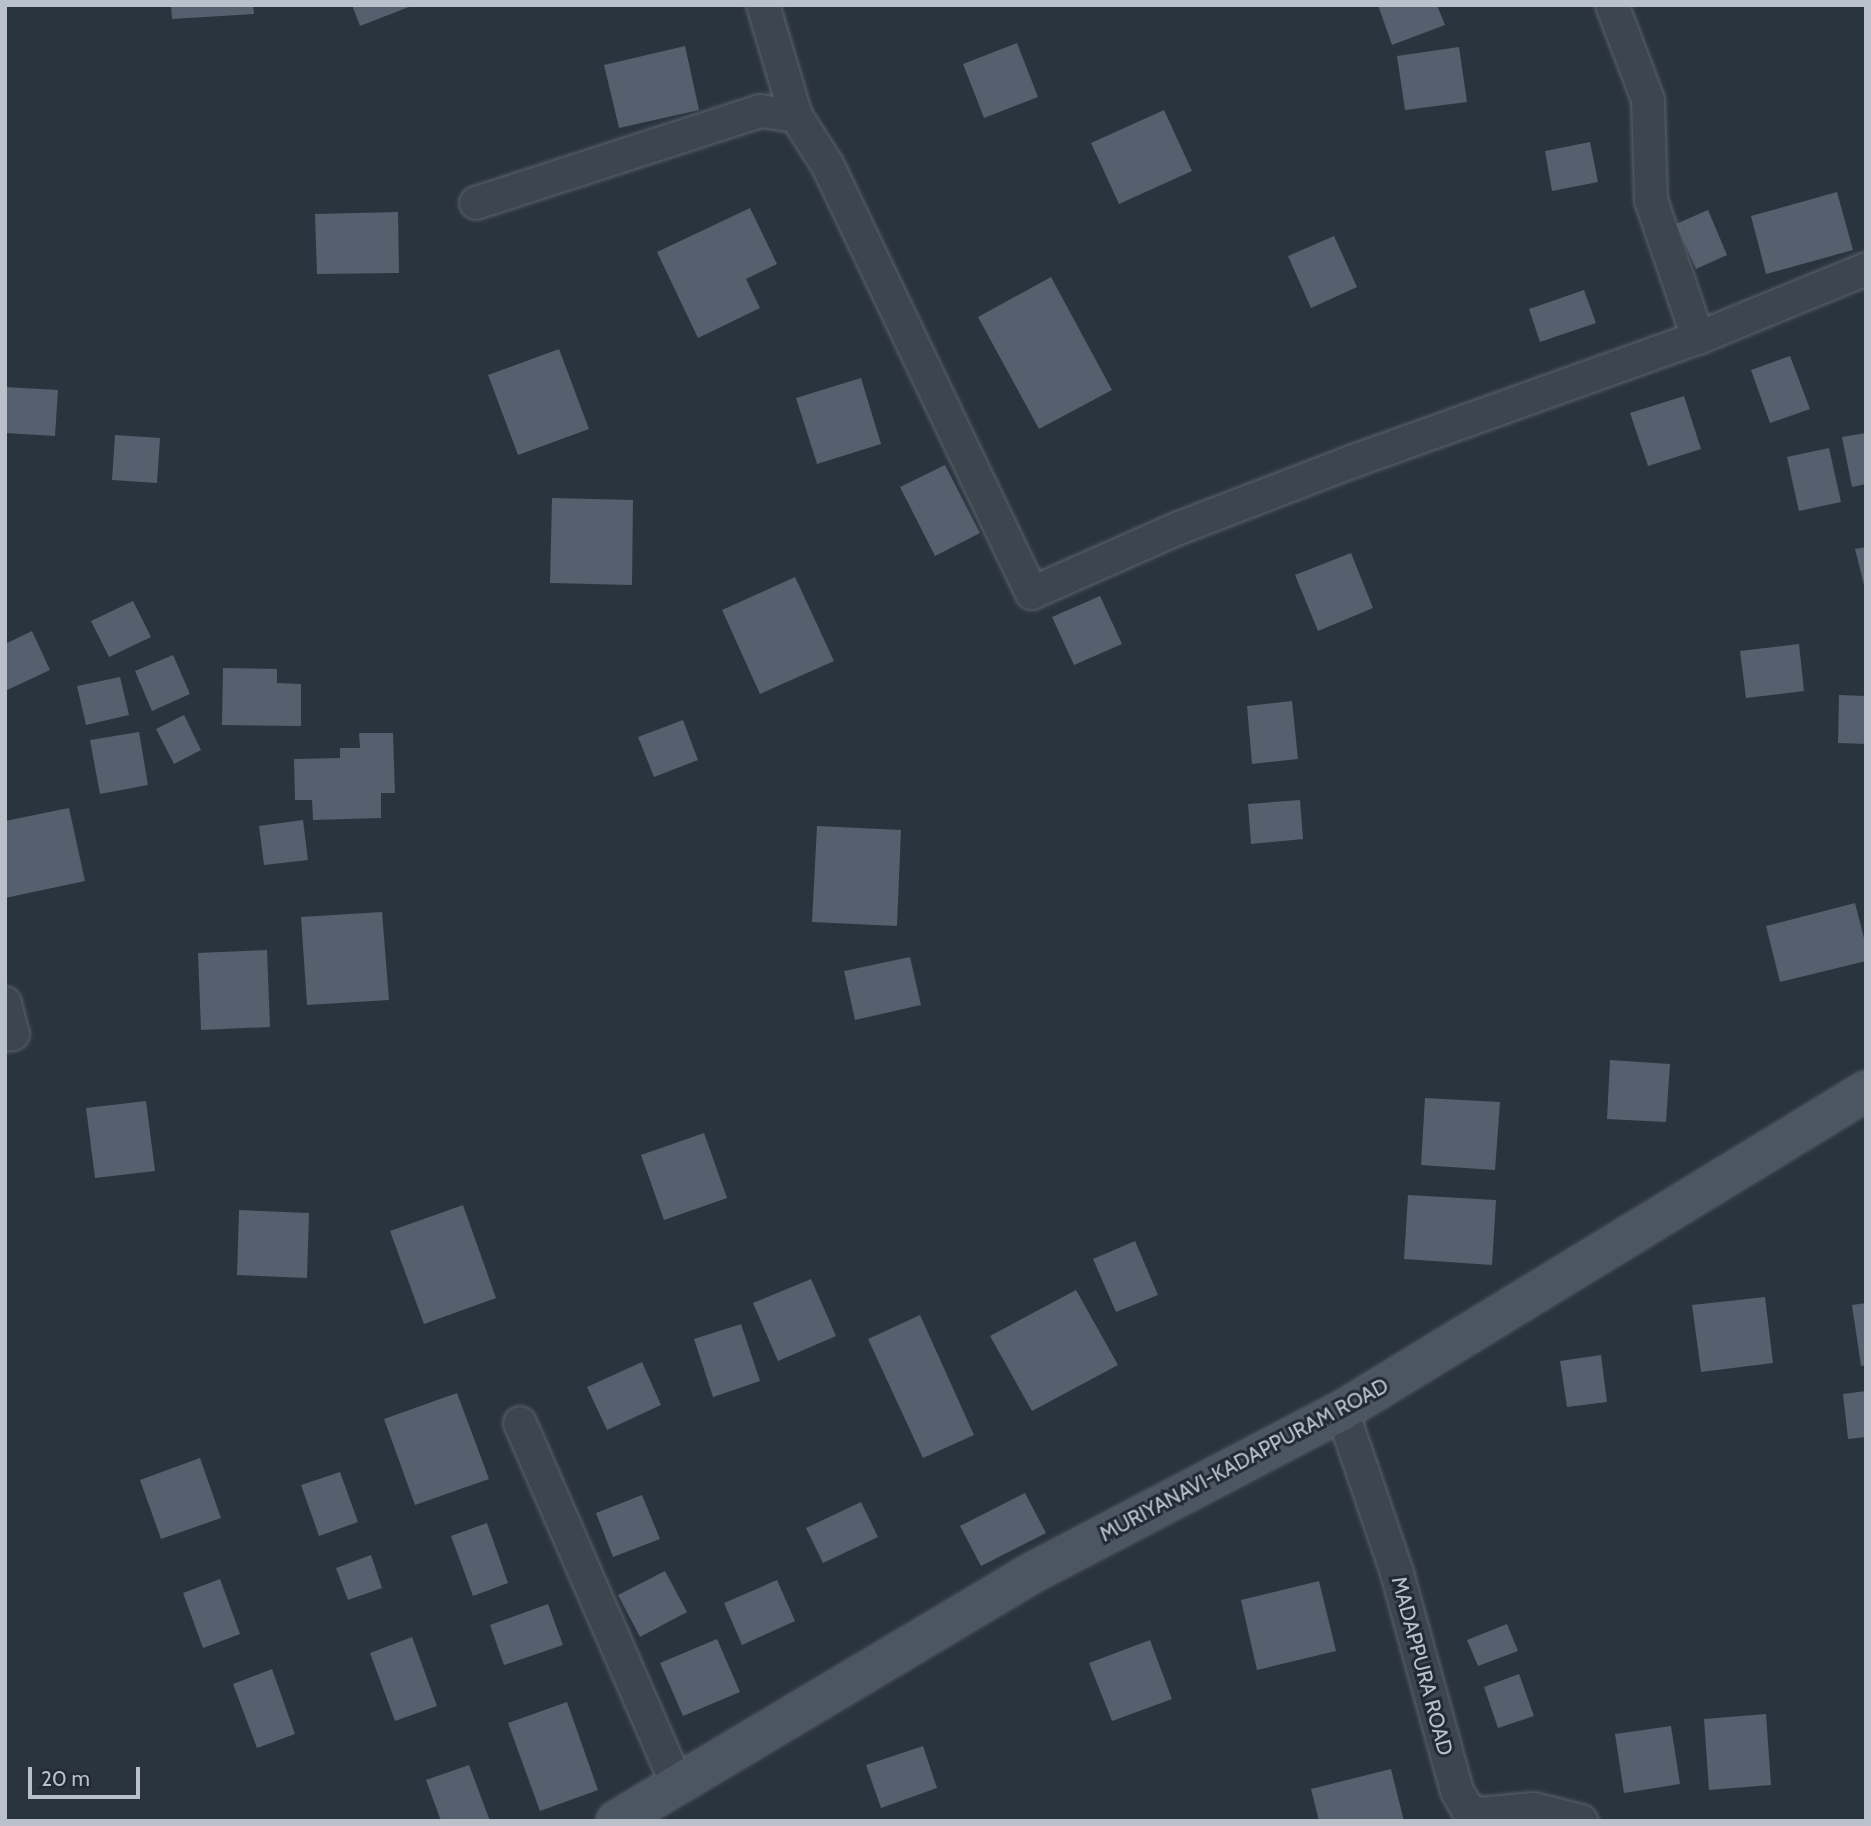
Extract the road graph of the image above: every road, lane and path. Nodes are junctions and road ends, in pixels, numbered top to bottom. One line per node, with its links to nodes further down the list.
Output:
1 (763, 5): 3 (street)
2 (1612, 5): 6 (street)
3 (796, 116): 4 (street); 6 (street)
4 (476, 203)
5 (1866, 269): 6 (street)
6 (1698, 338)
7 (5, 1003): 8 (street)
8 (5, 1035)
9 (1866, 1091): 10 (street, MURIYANAVI-KADAPPURAM ROAD)
10 (1342, 1411): 12 (street, MURIYANAVI-KADAPPURAM ROAD); 14 (street, MADAPPURA ROAD)
11 (520, 1423): 12 (street)
12 (678, 1786): 13 (street, MURIYANAVI-KADAPPURAM ROAD)
13 (616, 1821)
14 (1581, 1821)

